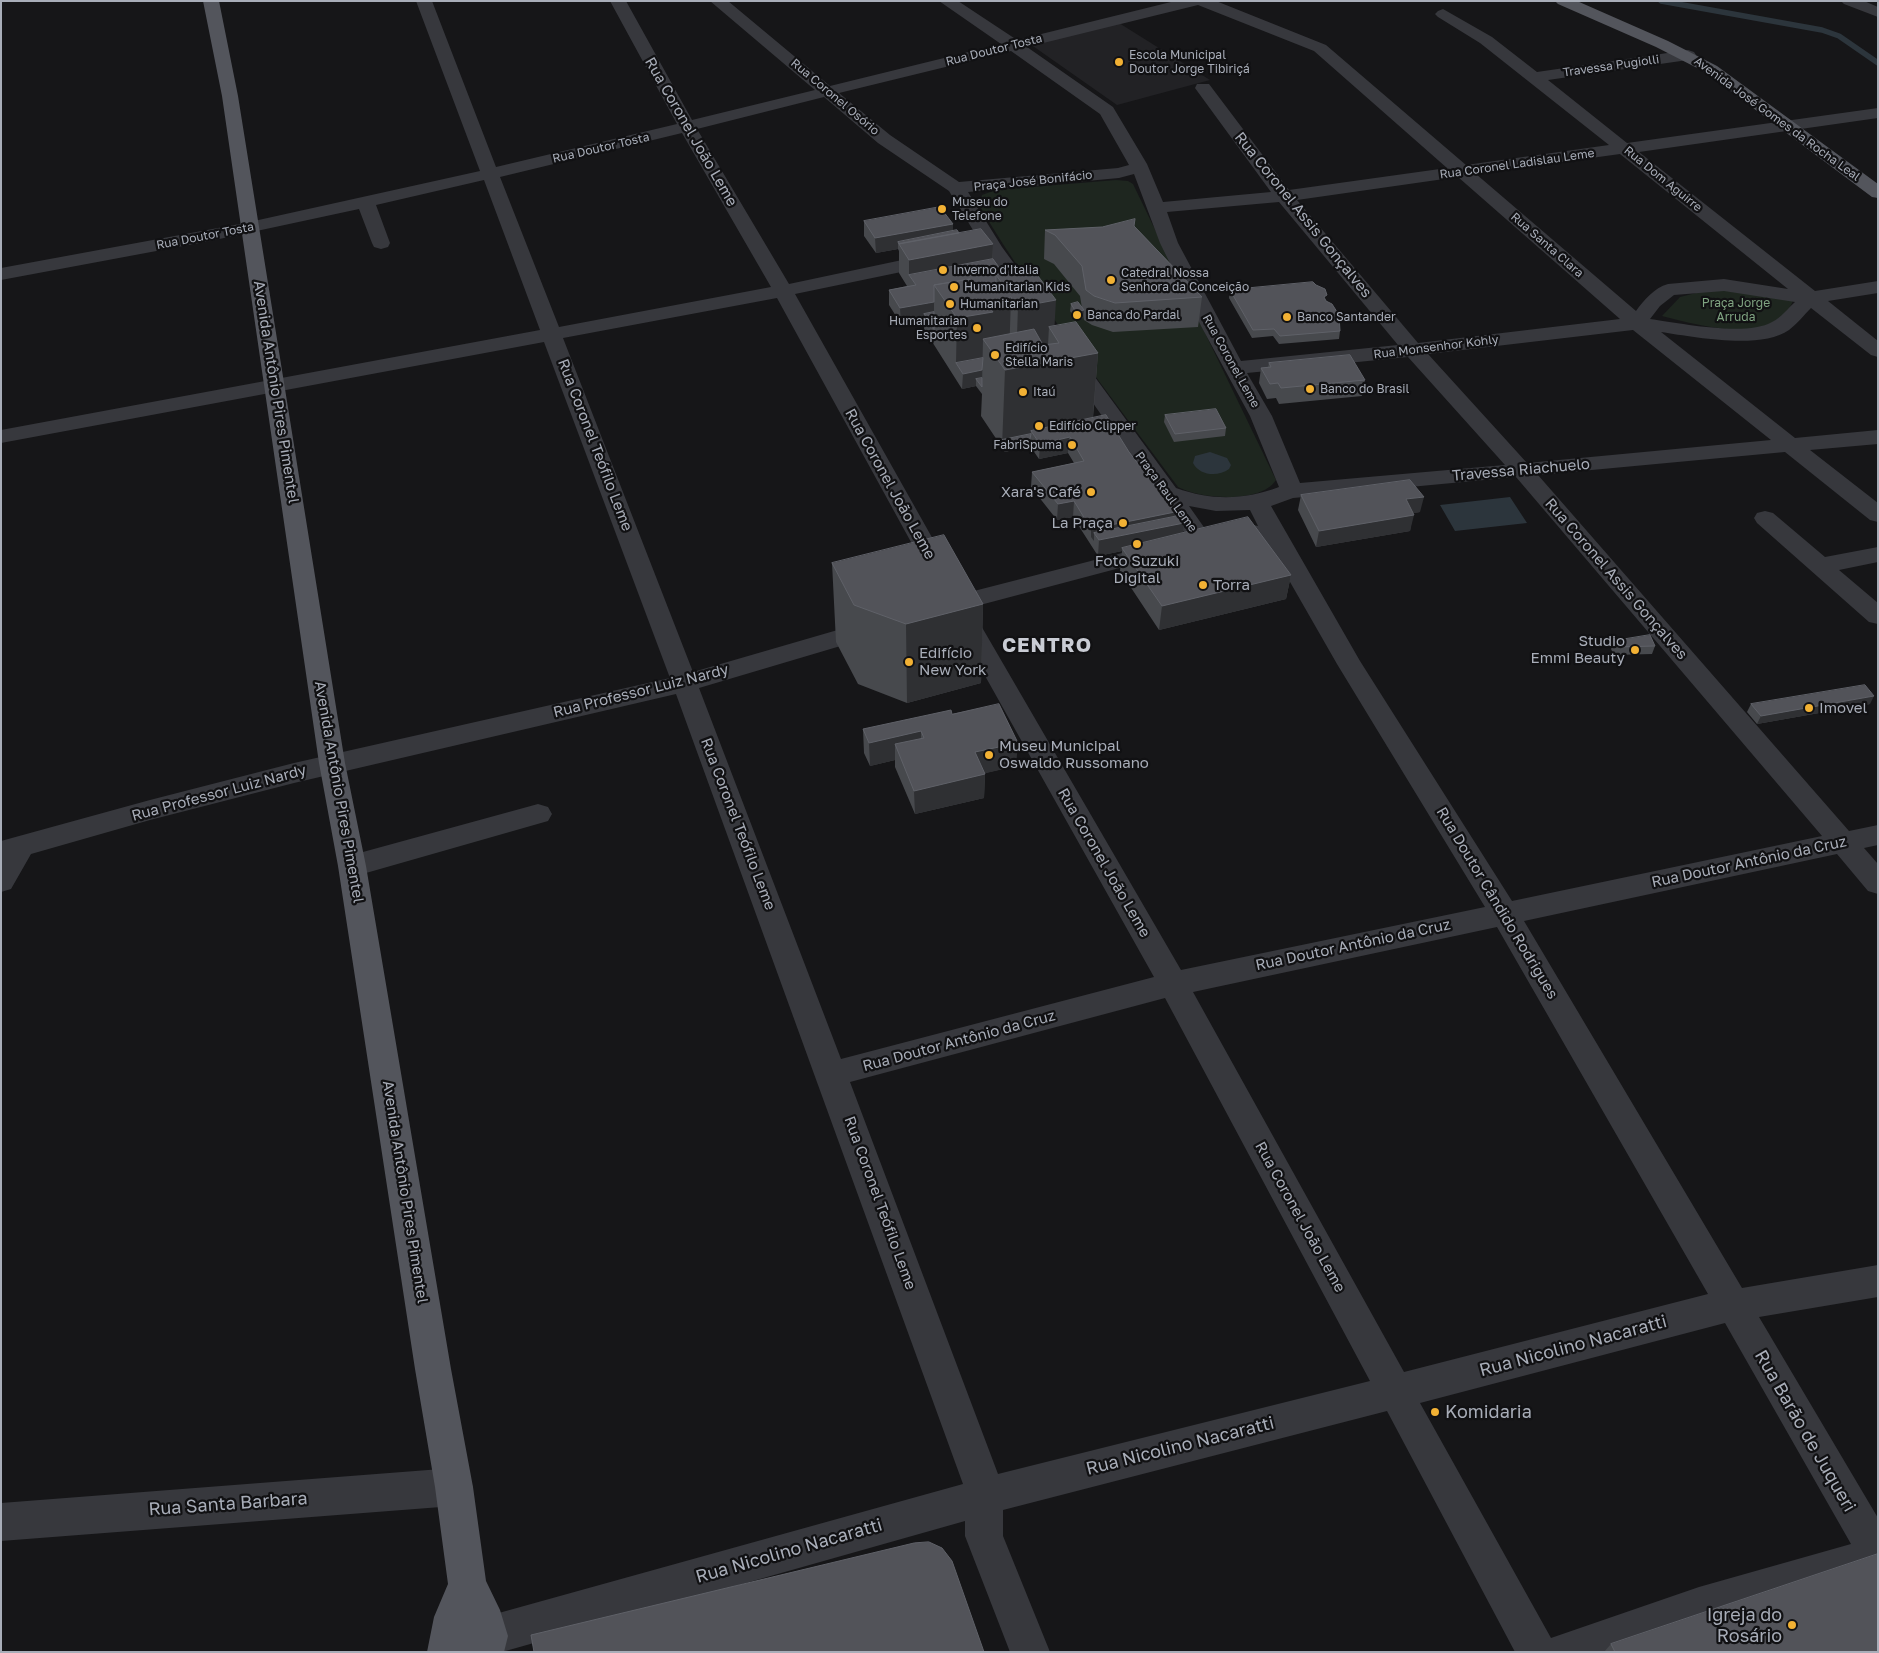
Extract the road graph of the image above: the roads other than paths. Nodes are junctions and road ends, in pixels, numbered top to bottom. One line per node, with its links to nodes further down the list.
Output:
1 (211, 1): 29 (main road, Avenida Antônio Pires Pimentel)
2 (424, 1): 23 (street, Rua Coronel Teófilo Leme)
3 (618, 1): 19 (street, Rua Coronel João Leme)
4 (718, 1): 16 (street, Rua Coronel Osório)
5 (947, 1): 12 (street, Rua Coronel Leme)
6 (1195, 1): 12 (street, Rua Doutor Tosta)
7 (1202, 1): 22 (street, Rua Santa Clara)
8 (1849, 1): 10 (street)
9 (1572, 2): 13 (main road, Avenida José Gomes da Rocha Leal)
10 (1878, 12)
11 (1443, 14): 14 (street, Rua Dom Aguirre)
12 (1014, 44): 16 (street, Rua Doutor Tosta); 21 (street, Rua Coronel Leme)
13 (1688, 55): 14 (street, Travessa Pugiolli); 18 (main road, Avenida José Gomes da Rocha Leal)
14 (1534, 76): 20 (street, Rua Dom Aguirre)
15 (1203, 88): 26 (street, Rua Coronel Assis Gonçalves)
16 (829, 92): 19 (street, Rua Doutor Tosta); 24 (street, Rua Coronel Osório)
17 (1878, 113): 18 (street, Rua Coronel Ladislau Leme)
18 (1789, 126): 20 (street, Rua Coronel Ladislau Leme); 25 (main road, Avenida José Gomes da Rocha Leal)
19 (687, 127): 23 (street, Rua Doutor Tosta); 34 (street, Rua Coronel João Leme)
20 (1624, 149): 22 (street, Rua Coronel Ladislau Leme); 35 (street, Rua Dom Aguirre)
21 (1142, 172): 24 (street, Praça José Bonifácio); 28 (street, Rua Coronel Leme)
22 (1463, 172): 26 (street, Rua Coronel Ladislau Leme); 37 (street, Rua Santa Clara)
23 (491, 173): 27 (street, Rua Doutor Tosta); 38 (street, Rua Coronel Teófilo Leme)
24 (956, 188): 31 (street, Praça José Bonifácio)
25 (1878, 193)
26 (1284, 196): 28 (street, Rua Coronel Ladislau Leme); 40 (street, Rua Coronel Assis Gonçalves)
27 (365, 201): 29 (street, Rua Doutor Tosta); 30 (street)
28 (1155, 208): 42 (street, Rua Coronel Leme)
29 (250, 227): 32 (street, Rua Doutor Tosta); 43 (main road, Avenida Antônio Pires Pimentel)
30 (381, 244)
31 (975, 251): 34 (street); 36 (street)
32 (1, 274)
33 (1878, 287): 35 (street)
34 (783, 291): 38 (street); 57 (street, Rua Coronel João Leme)
35 (1810, 298): 37 (street, Rua Monsenhor Kohly); 37 (street); 41 (street, Rua Dom Aguirre)
36 (1042, 316)
37 (1637, 323): 40 (street, Rua Monsenhor Kohly); 46 (street, Rua Santa Clara)
38 (552, 334): 43 (street); 61 (street, Rua Coronel Teófilo Leme)
39 (1064, 346): 49 (street, Praça Raul Leme)
40 (1413, 350): 42 (street, Rua Monsenhor Kohly); 47 (street, Rua Coronel Assis Gonçalves)
41 (1878, 351)
42 (1235, 368): 48 (street, Rua Coronel Leme)
43 (273, 386): 44 (street); 62 (main road, Avenida Antônio Pires Pimentel)
44 (1, 437)
45 (1878, 437): 46 (street, Travessa Riachuelo)
46 (1789, 445): 47 (street, Travessa Riachuelo); 51 (street, Rua Santa Clara)
47 (1522, 470): 48 (street, Travessa Riachuelo); 65 (street, Rua Coronel Assis Gonçalves)
48 (1292, 491): 50 (street, Travessa Riachuelo)
49 (1167, 493): 50 (street, Travessa Riachuelo); 53 (street, Praça Raul Leme)
50 (1257, 502): 54 (street, Rua Doutor Cândido Rodrigues)
51 (1878, 515)
52 (1765, 518): 56 (street)
53 (1201, 540): 54 (street); 57 (street)
54 (1277, 542): 70 (street, Rua Doutor Cândido Rodrigues)
55 (1878, 554): 56 (street)
56 (1820, 566): 59 (street)
57 (956, 603): 58 (street); 71 (street, Rua Coronel João Leme)
58 (919, 614)
59 (1878, 616)
60 (891, 622): 61 (street, Rua Professor Luiz Nardy)
61 (685, 683): 62 (street, Rua Professor Luiz Nardy); 72 (street, Rua Coronel Teófilo Leme)
62 (332, 763): 66 (street, Rua Professor Luiz Nardy); 67 (main road, Avenida Antônio Pires Pimentel)
63 (538, 814): 67 (street)
64 (1878, 835): 65 (street, Rua Doutor Antônio da Cruz)
65 (1843, 843): 69 (street, Rua Coronel Assis Gonçalves); 70 (street, Rua Doutor Antônio da Cruz)
66 (10, 850): 68 (street)
67 (352, 866): 76 (main road, Avenida Antônio Pires Pimentel)
68 (1, 881)
69 (1878, 883)
70 (1503, 913): 71 (street, Rua Doutor Antônio da Cruz); 74 (street, Rua Doutor Cândido Rodrigues)
71 (1173, 984): 72 (street, Rua Doutor Antônio da Cruz); 75 (street, Rua Coronel João Leme)
72 (832, 1074): 77 (street, Rua Coronel Teófilo Leme)
73 (1878, 1280): 74 (street, Rua Nicolino Nacaratti)
74 (1733, 1307): 75 (street, Rua Nicolino Nacaratti); 79 (street, Rua Barão de Juqueri)
75 (1395, 1392): 77 (street, Rua Nicolino Nacaratti); 84 (street, Rua Coronel João Leme)
76 (454, 1487): 78 (street, Rua Santa Barbara); 80 (main road, Avenida Antônio Pires Pimentel)
77 (984, 1496): 81 (street, Rua Nicolino Nacaratti); 83 (street, Rua Coronel Teófilo Leme)
78 (1, 1522)
79 (1878, 1556): 85 (street)
80 (466, 1584): 81 (main road, Avenida Antônio Pires Pimentel); 82 (main road, Avenida Antônio Pires Pimentel)
81 (486, 1644)
82 (447, 1652)
83 (1030, 1652)
84 (1537, 1652)
85 (1564, 1652)

